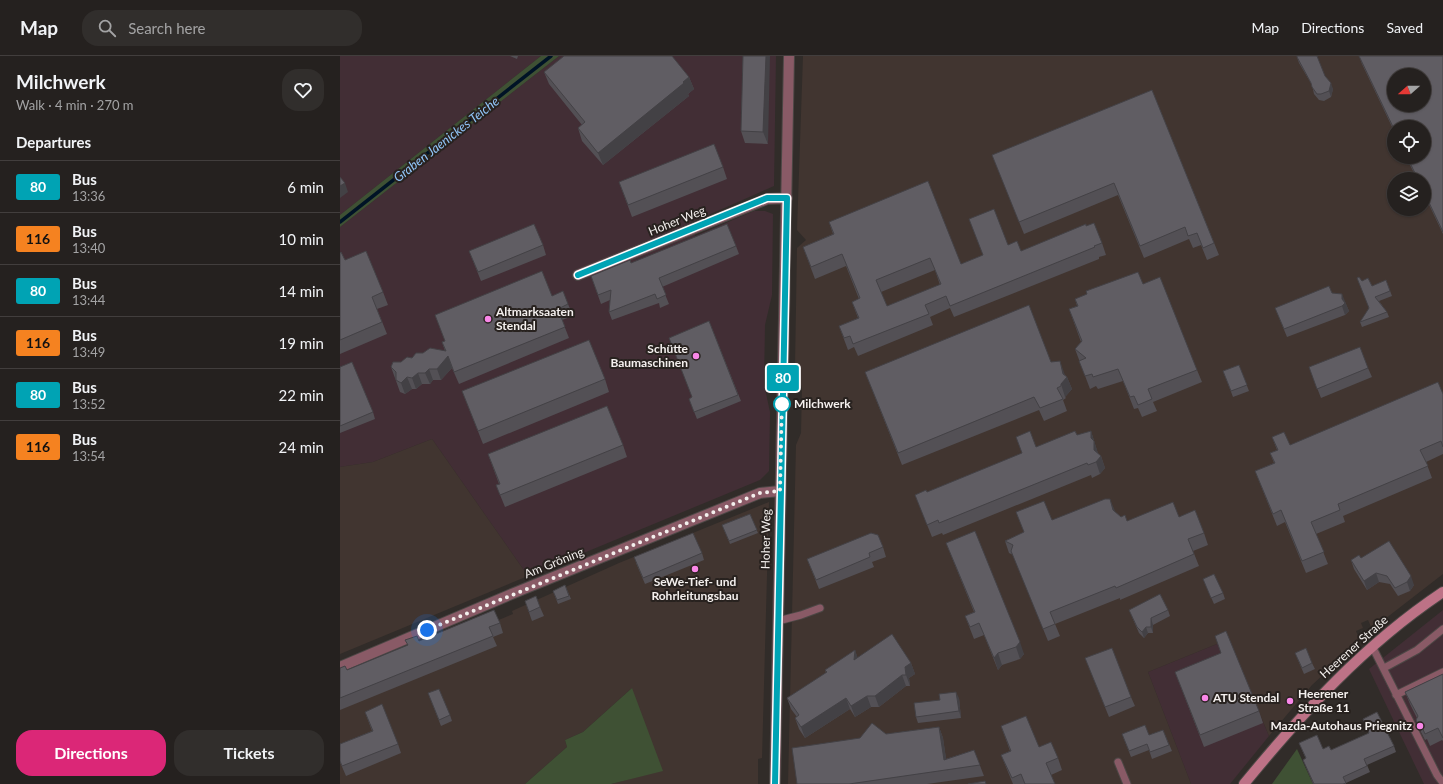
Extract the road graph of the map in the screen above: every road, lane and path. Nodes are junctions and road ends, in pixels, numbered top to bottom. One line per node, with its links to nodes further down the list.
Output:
1 (789, 56): 2 (street, Hoher Weg)
2 (787, 198): 3 (street, Hoher Weg); 4 (street, Hoher Weg)
3 (578, 275)
4 (780, 491): 7 (street, Hoher Weg); 10 (street, Am Gröning)
5 (1443, 592): 9 (main road, Heerener Straße)
6 (820, 608): 7 (lane)
7 (778, 621): 16 (street, Hoher Weg)
8 (1443, 629): 11 (lane)
9 (1372, 646): 11 (lane); 18 (main road, Heerener Straße)
10 (340, 667)
11 (1384, 668): 13 (lane)
12 (1443, 672): 13 (lane)
13 (1396, 695): 15 (lane)
14 (1118, 762): 17 (lane)
15 (1443, 783)
16 (775, 784)
17 (1127, 784)
18 (1244, 784)

